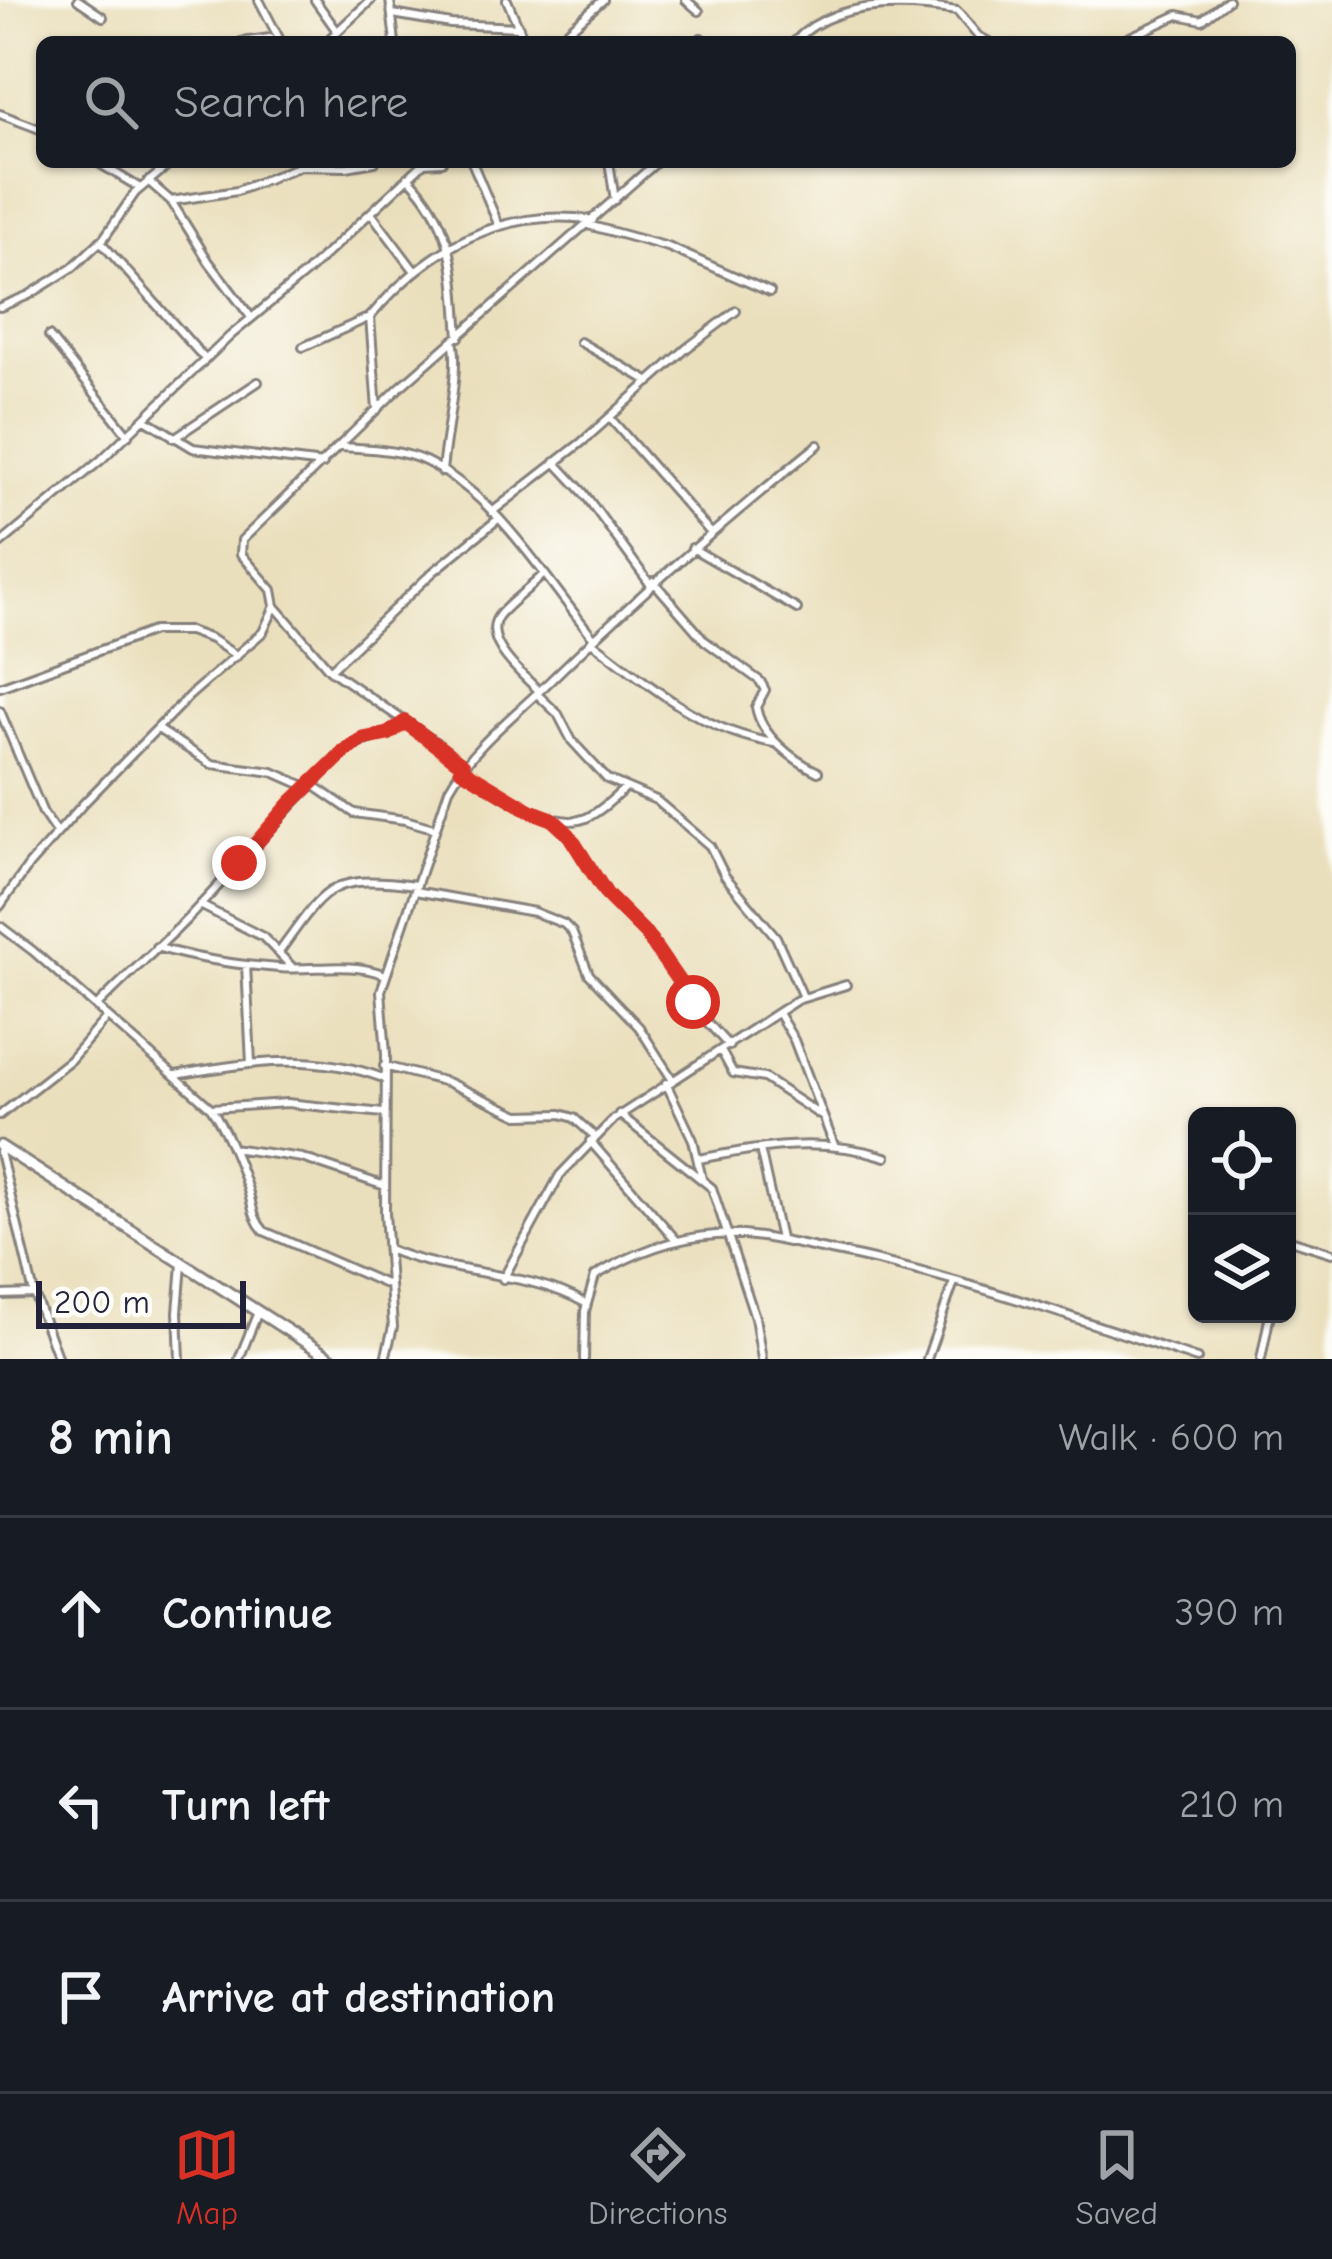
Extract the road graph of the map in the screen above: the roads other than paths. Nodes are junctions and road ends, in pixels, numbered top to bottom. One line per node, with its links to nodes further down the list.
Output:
1 (78, 0): 12 (street)
2 (259, 0): 14 (street)
3 (315, 0): 15 (street)
4 (371, 0): 16 (street)
5 (390, 0): 11 (street)
6 (507, 0): 13 (street)
7 (603, 0): 19 (street)
8 (686, 0): 10 (street)
9 (1228, 0): 22 (street)
10 (699, 11)
11 (393, 14): 13 (street); 17 (street)
12 (103, 17)
13 (519, 27): 18 (street)
14 (276, 36)
15 (331, 36)
16 (334, 36)
17 (395, 36)
18 (523, 36)
19 (562, 36)
20 (799, 36): 21 (street)
21 (978, 36)
22 (1132, 36)
23 (0, 115): 24 (street)
24 (36, 128)
25 (107, 168): 35 (street)
26 (165, 168): 34 (street)
27 (295, 168): 37 (street)
28 (411, 168): 33 (street)
29 (419, 168): 33 (street)
30 (475, 168): 40 (street)
31 (610, 168): 36 (street)
32 (650, 168): 36 (street)
33 (412, 174): 38 (street); 42 (street)
34 (148, 182): 35 (street); 37 (street)
35 (140, 188): 41 (street)
36 (615, 200): 39 (street)
37 (171, 201): 47 (street)
38 (370, 213): 43 (street); 47 (street)
39 (591, 223): 40 (street); 44 (street); 50 (street)
40 (499, 226): 42 (street)
41 (100, 241): 45 (street); 53 (street)
42 (451, 249): 43 (street); 50 (street)
43 (414, 270): 48 (street)
44 (770, 292)
45 (0, 307)
46 (736, 310): 55 (street)
47 (251, 317): 53 (street)
48 (370, 317): 52 (street); 56 (street)
49 (49, 336): 59 (street)
50 (456, 339): 56 (street); 65 (street)
51 (580, 342): 55 (street)
52 (304, 347)
53 (206, 360): 57 (street)
54 (258, 382): 60 (street)
55 (650, 382): 58 (street)
56 (377, 410): 62 (street)
57 (145, 418): 59 (street); 60 (street)
58 (610, 418): 63 (street); 69 (street)
59 (128, 435): 70 (street)
60 (174, 438): 64 (street)
61 (818, 445): 69 (street)
62 (341, 447): 64 (street); 65 (street)
63 (555, 463): 66 (street); 73 (street)
64 (325, 464): 74 (street)
65 (442, 472): 66 (street)
66 (492, 512): 67 (street)
67 (499, 519): 72 (street); 78 (street)
68 (1, 530): 70 (street)
69 (710, 533): 71 (street)
70 (3, 541)
71 (692, 548): 73 (street); 75 (street)
72 (544, 574): 76 (street); 80 (street)
73 (652, 583): 76 (street); 84 (street)
74 (275, 606): 77 (street); 78 (street)
75 (797, 609)
76 (593, 639): 80 (street); 84 (street)
77 (237, 656): 79 (street); 83 (street)
78 (330, 670): 82 (street)
79 (0, 687)
80 (538, 693): 85 (street); 88 (street)
81 (0, 711): 91 (street)
82 (405, 722): 85 (street); 87 (street)
83 (158, 729): 87 (street); 91 (street)
84 (778, 743): 86 (street)
85 (462, 767): 89 (street); 90 (street)
86 (818, 772)
87 (310, 786): 90 (street); 93 (street)
88 (627, 787): 89 (street); 102 (street)
89 (552, 819): 106 (street)
90 (433, 828): 92 (street)
91 (58, 834): 94 (street)
92 (416, 888): 97 (street); 100 (street); 111 (street)
93 (200, 905): 96 (street); 97 (street)
94 (0, 906)
95 (0, 926): 103 (street)
96 (156, 947): 98 (street); 103 (street)
97 (280, 951): 99 (street)
98 (245, 964): 99 (street); 107 (street)
99 (293, 968): 100 (street)
100 (384, 974): 108 (street)
101 (845, 985): 102 (street)
102 (803, 998): 104 (street)
103 (97, 1006): 105 (street)
104 (778, 1013): 106 (street); 116 (street)
105 (108, 1016): 109 (street); 115 (street)
106 (725, 1048): 111 (street); 116 (street)
107 (251, 1064): 109 (street); 110 (street)
108 (384, 1066): 110 (street); 117 (street)
109 (176, 1075): 112 (street)
110 (383, 1078): 113 (street)
111 (669, 1081): 114 (street); 123 (street)
112 (211, 1108): 113 (street); 119 (street)
113 (383, 1113): 125 (street)
114 (620, 1114): 117 (street); 124 (street)
115 (0, 1115)
116 (823, 1117): 118 (street)
117 (592, 1138): 128 (street); 133 (street)
118 (834, 1145): 121 (street); 122 (street)
119 (232, 1148): 125 (street); 135 (street)
120 (0, 1149): 132 (main road); 136 (street)
121 (760, 1149): 123 (street); 127 (street)
122 (886, 1157)
123 (699, 1160): 124 (street)
124 (702, 1179): 126 (street)
125 (386, 1186): 130 (street)
126 (729, 1235): 127 (street); 128 (street); 147 (street)
127 (780, 1239): 134 (street)
128 (677, 1241): 138 (street)
129 (1296, 1242): 131 (street)
130 (388, 1249): 133 (street); 135 (street)
131 (1332, 1253)
132 (182, 1264): 139 (main road); 142 (street)
133 (503, 1279): 138 (street)
134 (954, 1282): 148 (street); 149 (street)
135 (391, 1286): 145 (street)
136 (34, 1294): 137 (street); 141 (street)
137 (0, 1295)
138 (586, 1304): 146 (street)
139 (258, 1312): 143 (street); 144 (main road)
140 (1268, 1323): 150 (street)
141 (58, 1359)
142 (180, 1359)
143 (239, 1359)
144 (332, 1359)
145 (385, 1359)
146 (584, 1359)
147 (762, 1359)
148 (927, 1359)
149 (1197, 1359)
150 (1261, 1359)

